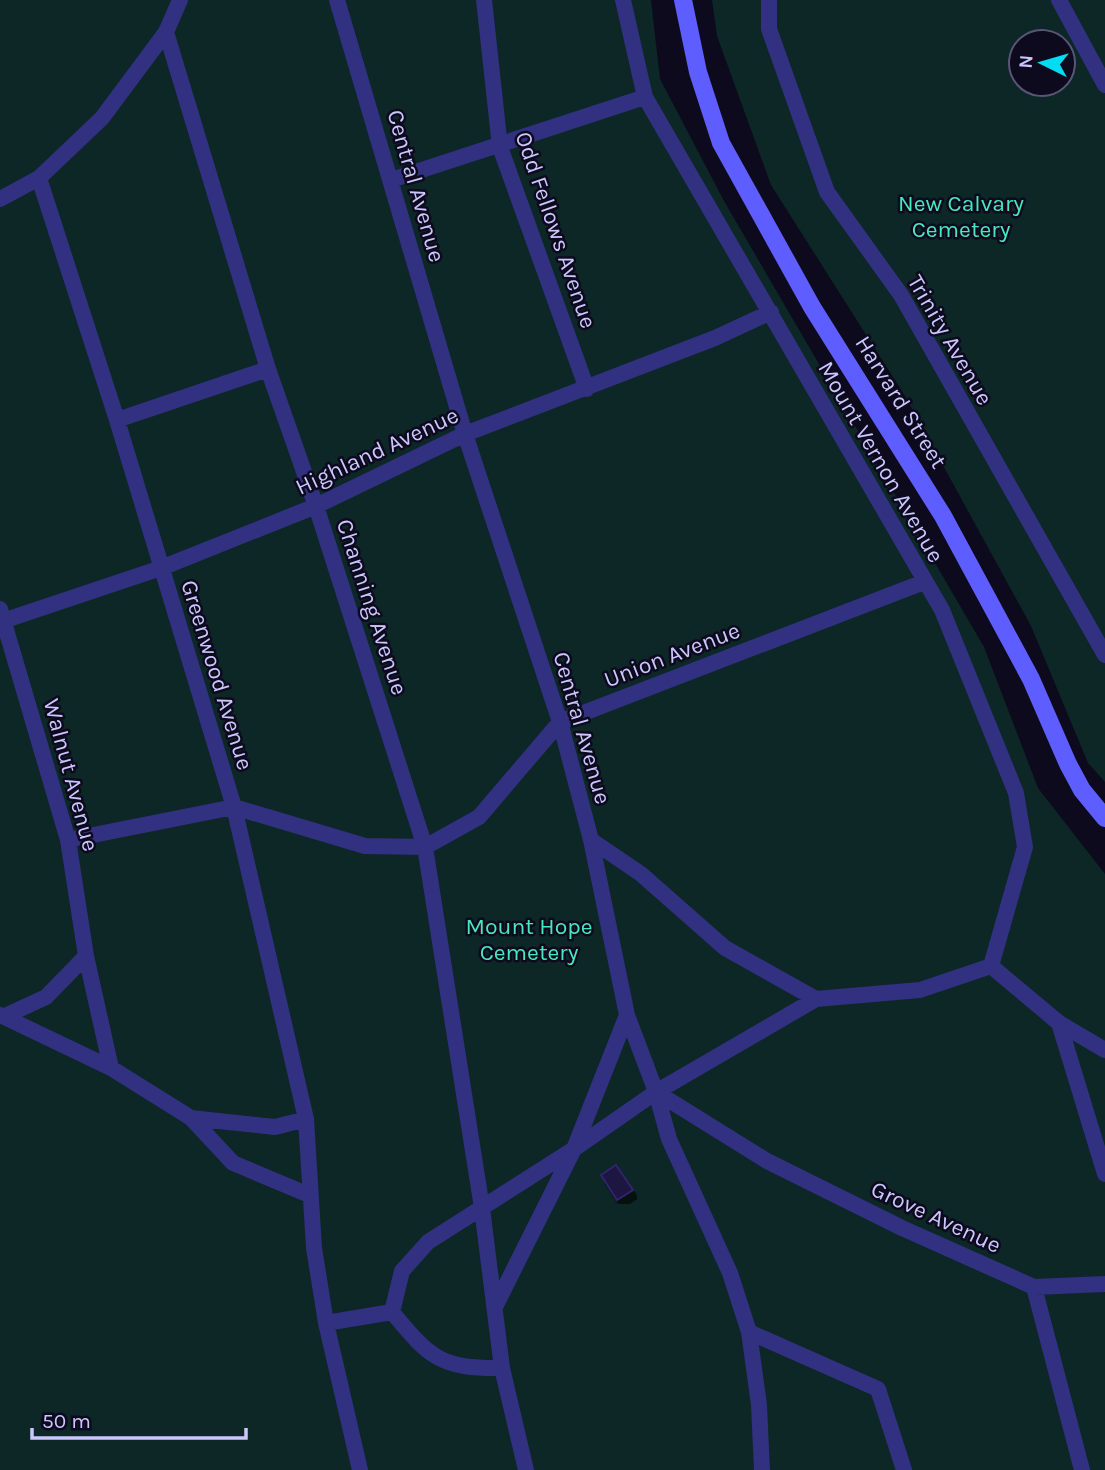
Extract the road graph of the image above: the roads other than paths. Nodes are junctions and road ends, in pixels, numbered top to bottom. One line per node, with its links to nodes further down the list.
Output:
1 (180, 0): 8 (lane)
2 (337, 0): 13 (lane, Central Avenue)
3 (484, 0): 11 (lane, Odd Fellows Avenue)
4 (623, 0): 10 (lane, Mount Vernon Avenue)
5 (683, 0): 27 (main road, Harvard Street)
6 (769, 0): 24 (lane, Trinity Avenue)
7 (1059, 0): 9 (lane)
8 (166, 32): 12 (lane); 16 (lane, Channing Avenue)
9 (1105, 85)
10 (645, 97): 11 (lane); 15 (lane, Mount Vernon Avenue)
11 (500, 147): 13 (lane); 17 (lane, Odd Fellows Avenue)
12 (39, 178): 14 (lane); 18 (lane, Greenwood Avenue)
13 (391, 180): 19 (lane, Central Avenue)
14 (0, 199)
15 (771, 312): 17 (lane, Highland Avenue); 22 (lane, Mount Vernon Avenue)
16 (268, 369): 18 (lane); 20 (lane, Channing Avenue)
17 (587, 389): 19 (lane, Highland Avenue)
18 (117, 420): 21 (lane, Greenwood Avenue)
19 (465, 434): 20 (lane, Highland Avenue); 25 (lane, Central Avenue)
20 (316, 506): 21 (lane, Highland Avenue); 30 (lane, Channing Avenue)
21 (161, 568): 23 (lane, Highland Avenue); 26 (lane, Greenwood Avenue)
22 (924, 582): 25 (lane, Union Avenue); 32 (lane, Mount Vernon Avenue)
23 (1, 617): 28 (lane, Walnut Avenue)
24 (1105, 655)
25 (560, 722): 29 (lane, Central Avenue); 30 (lane, Union Avenue)
26 (234, 807): 28 (lane); 30 (lane); 41 (lane, Greenwood Avenue)
27 (1105, 818)
28 (68, 840): 31 (lane, Walnut Avenue)
29 (591, 840): 33 (lane); 34 (lane, Central Avenue)
30 (425, 847): 45 (lane, Channing Avenue)
31 (86, 956): 35 (lane); 38 (lane, Walnut Avenue)
32 (992, 965): 33 (lane); 36 (lane)
33 (816, 999): 39 (lane)
34 (627, 1014): 39 (lane, Central Avenue); 42 (lane)
35 (3, 1015): 38 (lane)
36 (1059, 1023): 37 (lane); 43 (lane)
37 (1105, 1050)
38 (111, 1068): 40 (lane)
39 (656, 1092): 42 (lane); 47 (lane, Grove Avenue); 51 (lane, Central Avenue)
40 (191, 1118): 41 (lane); 44 (lane)
41 (306, 1119): 44 (lane, Greenwood Avenue)
42 (574, 1149): 45 (lane); 48 (lane)
43 (1105, 1174)
44 (309, 1195): 50 (lane, Greenwood Avenue)
45 (482, 1208): 48 (lane, Channing Avenue); 49 (lane)
46 (1105, 1284): 47 (lane)
47 (1034, 1287): 57 (lane)
48 (495, 1307): 52 (lane, Channing Avenue)
49 (392, 1312): 50 (lane); 52 (lane)
50 (326, 1323): 53 (lane, Greenwood Avenue)
51 (749, 1332): 55 (lane, Central Avenue); 56 (lane)
52 (502, 1368): 54 (lane, Channing Avenue)
53 (360, 1470)
54 (526, 1470)
55 (762, 1470)
56 (904, 1470)
57 (1082, 1470)

